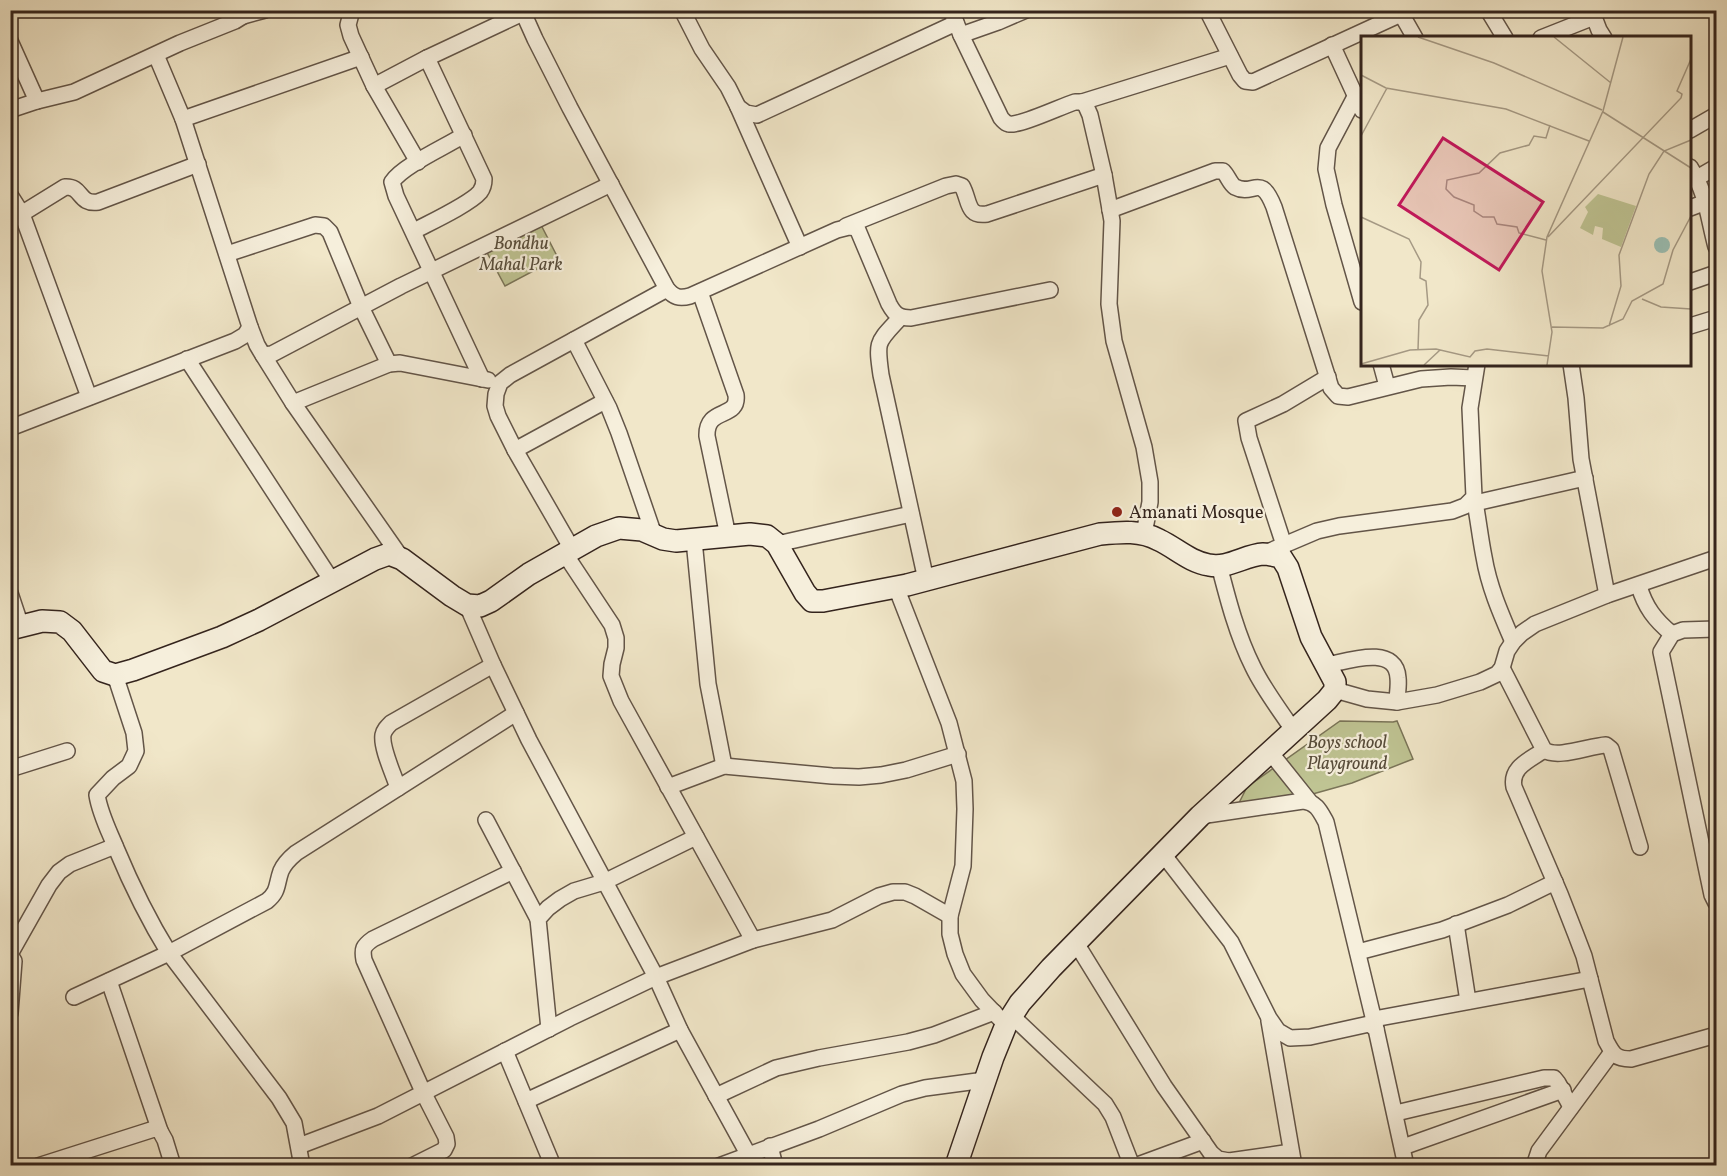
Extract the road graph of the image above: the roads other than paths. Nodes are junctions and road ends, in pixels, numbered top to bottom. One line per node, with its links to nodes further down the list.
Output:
1 (265, 10): 9 (street)
2 (352, 10): 20 (street)
3 (682, 10): 26 (street)
4 (1026, 10): 11 (street)
5 (1207, 10): 19 (street)
6 (1488, 10): 13 (street)
7 (525, 11): 21 (street); 38 (street)
8 (1400, 12): 12 (street); 17 (street)
9 (244, 14): 18 (street)
10 (1596, 14): 14 (street); 15 (street)
11 (956, 23): 25 (street); 26 (street)
12 (1413, 36)
13 (1504, 36)
14 (1546, 36)
15 (1603, 36)
16 (10, 41): 24 (street)
17 (1332, 45): 19 (street); 23 (street)
18 (156, 55): 24 (street); 30 (street)
19 (1230, 56): 25 (street)
20 (361, 57): 22 (street); 30 (street)
21 (427, 58): 22 (street); 32 (street)
22 (374, 86): 33 (street)
23 (1356, 94): 27 (street); 55 (street)
24 (38, 101): 28 (street)
25 (1082, 102): 37 (street)
26 (738, 107): 46 (street)
27 (1361, 107)
28 (10, 110)
29 (1716, 116): 31 (street)
30 (183, 119): 34 (street)
31 (1691, 129)
32 (464, 135): 33 (street); 45 (street)
33 (418, 162): 45 (street)
34 (198, 164): 43 (street); 48 (street)
35 (1716, 167): 36 (street)
36 (1693, 172): 40 (street)
37 (1104, 175): 42 (street); 44 (street)
38 (611, 184): 49 (street); 52 (street)
39 (10, 195): 43 (street)
40 (1709, 198): 41 (street); 47 (street)
41 (1691, 207)
42 (1110, 210): 69 (street); 81 (street)
43 (16, 218): 73 (street)
44 (837, 230): 46 (street); 57 (street)
45 (414, 231): 49 (street)
46 (800, 247): 54 (street)
47 (1716, 247)
48 (227, 254): 56 (street); 60 (street)
49 (433, 271): 56 (street); 70 (street)
50 (1716, 273): 51 (street)
51 (1691, 281)
52 (667, 289): 54 (street); 61 (street)
53 (1050, 290): 57 (street)
54 (700, 292): 83 (street)
55 (1361, 299)
56 (361, 307): 62 (street); 64 (street)
57 (900, 318): 80 (street)
58 (1716, 318): 59 (street)
59 (1691, 325)
60 (250, 327): 62 (street); 63 (street)
61 (573, 340): 71 (street); 74 (street)
62 (263, 355): 75 (street)
63 (187, 359): 73 (street); 93 (street)
64 (389, 364): 70 (street); 75 (street)
65 (1382, 366): 72 (street)
66 (1571, 366): 78 (street)
67 (1438, 371): 68 (street); 72 (street)
68 (1476, 371): 79 (street)
69 (1328, 377): 72 (street); 86 (street)
70 (482, 379): 71 (street)
71 (500, 382): 77 (street)
72 (1387, 386)
73 (89, 397): 76 (street)
74 (605, 401): 77 (street); 82 (street)
75 (293, 403): 90 (street)
76 (10, 428)
77 (515, 450): 87 (street)
78 (1585, 478): 79 (street); 97 (street)
79 (1475, 500): 86 (street); 102 (street)
80 (911, 514): 85 (street); 92 (street)
81 (1144, 534): 91 (street); 92 (street)
82 (654, 535): 84 (street); 87 (street)
83 (729, 536): 84 (street); 85 (street)
84 (694, 540): 115 (street)
85 (777, 544): 95 (street)
86 (1284, 545): 88 (street)
87 (568, 552): 98 (street); 118 (street)
88 (1263, 554): 91 (street); 104 (street)
89 (1716, 558): 94 (street)
90 (402, 559): 93 (street); 98 (street)
91 (1219, 565): 110 (street)
92 (926, 580): 95 (street)
93 (332, 581): 106 (street)
94 (1639, 586): 97 (street); 101 (street)
95 (896, 587): 114 (street)
96 (10, 593): 99 (street)
97 (1607, 595): 102 (street)
98 (467, 605): 103 (street)
99 (16, 627): 106 (street)
100 (1716, 629): 101 (street)
101 (1672, 634): 129 (street)
102 (1513, 642): 105 (street)
103 (493, 665): 109 (street); 117 (street)
104 (1327, 665): 107 (street); 108 (street)
105 (1502, 668): 108 (street); 111 (street)
106 (115, 675): 123 (street)
107 (1335, 690): 108 (street); 110 (street)
108 (1397, 702)
109 (516, 713): 117 (street); 127 (street)
110 (1293, 730): 113 (street)
111 (1544, 750): 124 (street); 128 (street)
112 (67, 751): 116 (street)
113 (1270, 752): 119 (street); 120 (street)
114 (958, 754): 115 (street); 130 (street)
115 (724, 766): 118 (street)
116 (10, 769)
117 (398, 788): 136 (street)
118 (668, 788): 122 (street)
119 (1310, 802): 120 (street); 135 (street)
120 (1200, 816): 125 (street)
121 (486, 820): 126 (street)
122 (696, 837): 127 (street); 133 (street)
123 (115, 846): 136 (street); 137 (street)
124 (1641, 847)
125 (1163, 854): 134 (street); 145 (street)
126 (513, 871): 131 (street); 154 (street)
127 (604, 882): 131 (street); 138 (street)
128 (1555, 882): 132 (street); 139 (street)
129 (1716, 903)
130 (950, 916): 133 (street); 144 (street)
131 (538, 919): 147 (street)
132 (1456, 924): 135 (street); 142 (street)
133 (753, 940): 138 (street)
134 (1076, 943): 144 (street); 160 (street)
135 (1358, 952): 146 (street)
136 (169, 953): 140 (street); 161 (street)
137 (10, 954): 143 (street)
138 (656, 977): 147 (street); 148 (street)
139 (1590, 979): 142 (street); 151 (street)
140 (109, 981): 141 (street); 159 (street)
141 (74, 997)
142 (1468, 1001): 146 (street)
143 (10, 1013)
144 (1004, 1018): 152 (street); 155 (street); 174 (street)
145 (1269, 1018): 146 (street); 165 (street)
146 (1375, 1024): 158 (street)
147 (549, 1029): 150 (street)
148 (680, 1030): 155 (street); 156 (street)
149 (1716, 1035): 151 (street)
150 (506, 1052): 154 (street); 156 (street)
151 (1612, 1052): 157 (street)
152 (985, 1080): 162 (street); 173 (street)
153 (1563, 1090): 157 (street); 158 (street); 163 (street)
154 (424, 1094): 161 (street); 169 (street)
155 (716, 1096): 164 (street)
156 (526, 1101): 170 (street)
157 (1571, 1107): 176 (street)
158 (1396, 1113): 163 (street)
159 (160, 1131): 166 (street); 167 (street)
160 (1203, 1141): 165 (street); 174 (street)
161 (298, 1146): 168 (street)
162 (770, 1146): 164 (street); 172 (street)
163 (1402, 1147): 175 (street)
164 (748, 1154): 171 (street)
165 (1293, 1159)
166 (38, 1166)
167 (173, 1166)
168 (302, 1166)
169 (412, 1166)
170 (553, 1166)
171 (719, 1166)
172 (774, 1166)
173 (956, 1166)
174 (1134, 1166)
175 (1406, 1166)
176 (1534, 1166)

